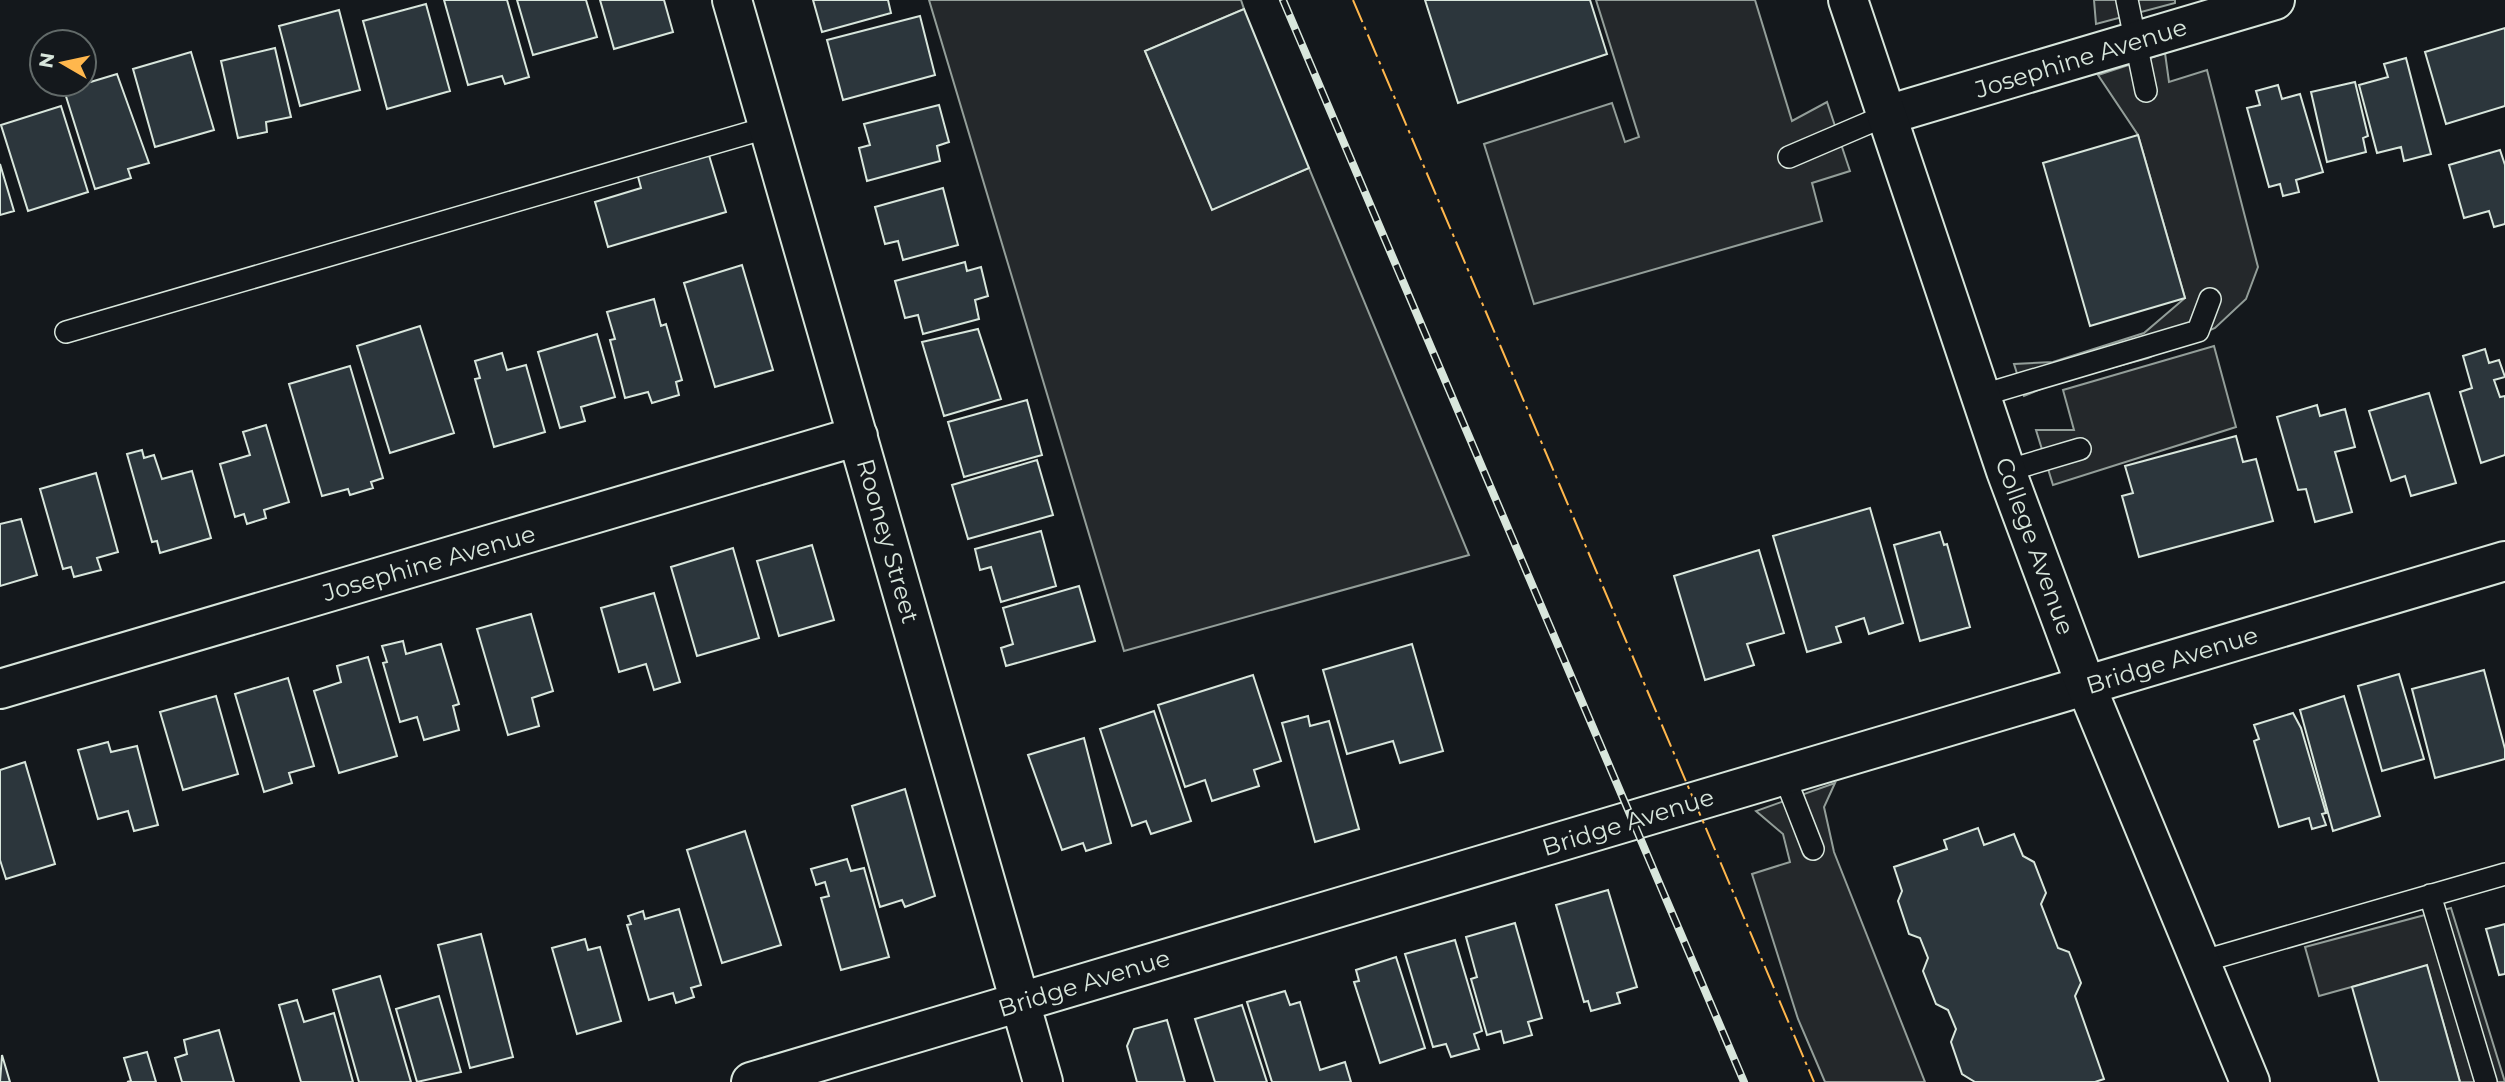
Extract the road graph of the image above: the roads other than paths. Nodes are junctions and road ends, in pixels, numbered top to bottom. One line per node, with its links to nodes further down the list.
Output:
1 (732, 0): 8 (street, Rooney Street)
2 (1848, 0): 7 (street, College Avenue)
3 (2127, 0): 5 (lane)
4 (2276, 0): 5 (street, Josephine Avenue)
5 (2138, 41): 6 (lane); 7 (street, Josephine Avenue)
6 (2146, 91)
7 (1887, 115): 9 (lane); 12 (street, College Avenue)
8 (769, 127): 11 (lane); 13 (street, Rooney Street)
9 (1789, 157)
10 (2210, 299): 12 (lane)
11 (66, 332)
12 (1983, 395): 15 (street, College Avenue)
13 (858, 436): 18 (street, Josephine Avenue); 24 (street, Rooney Street)
14 (2080, 449): 15 (lane)
15 (2006, 471): 17 (street, College Avenue)
16 (2505, 561): 17 (street, Bridge Avenue)
17 (2086, 686): 19 (street, Bridge Avenue); 23 (street, College Avenue)
18 (0, 689)
19 (1784, 775): 20 (lane); 24 (street, Bridge Avenue)
20 (1813, 849)
21 (2505, 874): 22 (lane)
22 (2430, 895): 23 (lane); 28 (lane)
23 (2200, 962): 27 (street, College Avenue)
24 (1020, 1002): 25 (street, Bridge Avenue); 26 (street, Rooney Street)
25 (751, 1082)
26 (1043, 1082)
27 (2250, 1082)
28 (2486, 1082)

